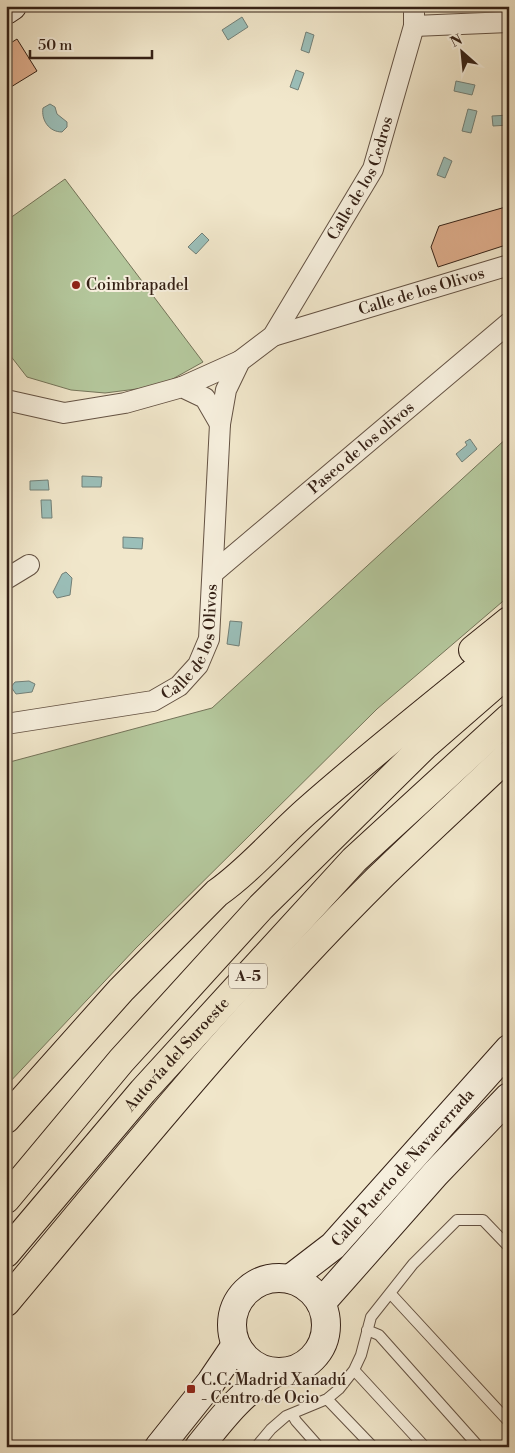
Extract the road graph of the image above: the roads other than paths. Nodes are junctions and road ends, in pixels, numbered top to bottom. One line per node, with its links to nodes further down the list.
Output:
1 (12, 6): 3 (street)
2 (414, 6): 5 (street, Calle de los Cedros)
3 (6, 10)
4 (509, 22): 5 (street)
5 (414, 26): 7 (street, Calle de los Cedros)
6 (509, 265): 8 (street, Calle de los Olivos)
7 (300, 292): 8 (street); 10 (street, Calle de los Cedros)
8 (335, 317): 10 (street, Calle de los Olivos)
9 (509, 323): 16 (street, Paseo de los olivos)
10 (273, 336): 11 (street)
11 (240, 361): 12 (street); 14 (street, Calle de los Olivos)
12 (182, 387): 13 (street); 14 (street)
13 (6, 400)
14 (220, 424): 16 (street, Calle de los Olivos)
15 (29, 565): 17 (street)
16 (213, 573): 22 (street, Calle de los Olivos)
17 (6, 579)
18 (509, 621): 24 (highway)
19 (509, 644): 24 (highway)
20 (509, 672): 28 (highway, A-5)
21 (509, 718): 30 (highway, Autovía del Suroeste / A-5)
22 (6, 724)
23 (509, 755): 33 (highway)
24 (217, 893): 27 (highway)
25 (509, 1049): 31 (street, Calle Puerto de Navacerrada)
26 (509, 1097): 34 (street, Calle Puerto de Navacerrada)
27 (6, 1119)
28 (6, 1199)
29 (509, 1247): 32 (lane)
30 (6, 1253)
31 (290, 1279): 34 (street); 36 (street)
32 (390, 1293): 35 (lane); 41 (lane)
33 (6, 1302)
34 (322, 1303): 38 (street)
35 (367, 1330): 37 (lane); 48 (lane)
36 (236, 1345): 38 (street); 42 (street)
37 (354, 1370): 39 (lane); 47 (lane)
38 (274, 1373): 43 (street)
39 (328, 1398): 40 (lane); 46 (lane)
40 (292, 1414): 44 (lane); 45 (lane)
41 (509, 1422)
42 (159, 1447)
43 (199, 1447)
44 (256, 1447)
45 (319, 1447)
46 (373, 1447)
47 (425, 1447)
48 (480, 1447)

